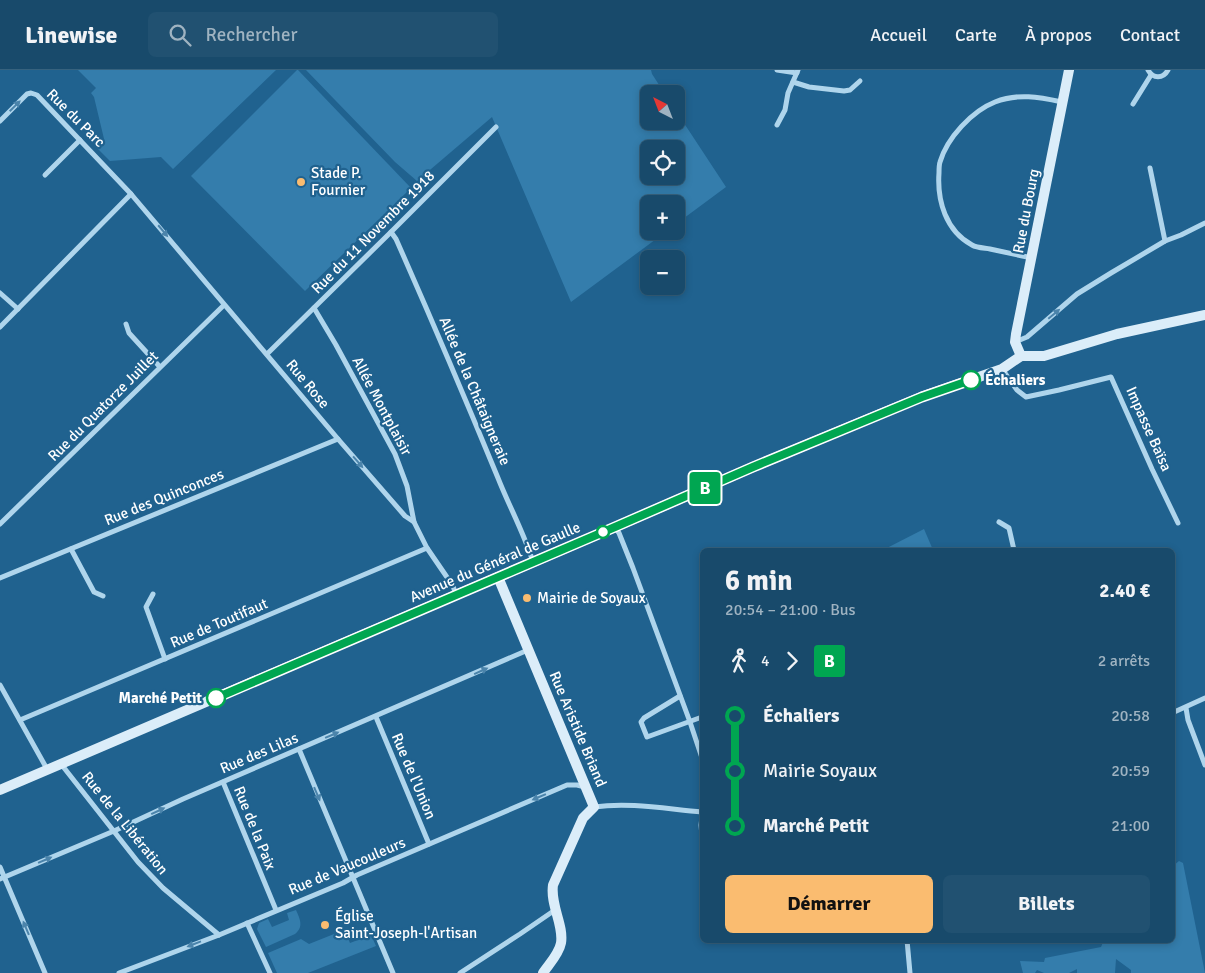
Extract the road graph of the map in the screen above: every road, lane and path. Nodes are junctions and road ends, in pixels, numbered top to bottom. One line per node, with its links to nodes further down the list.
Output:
1 (777, 70): 4 (street)
2 (1069, 70): 8 (main road, Rue du Bourg)
3 (1168, 70): 5 (street)
4 (797, 71): 6 (street)
5 (1150, 72): 9 (street)
6 (793, 82): 7 (street); 11 (street)
7 (860, 82)
8 (1062, 102): 20 (main road, Rue du Bourg); 20 (street)
9 (1133, 104)
10 (0, 121): 13 (street, Rue du Parc, one-way to 13)
11 (777, 125)
12 (496, 126): 18 (street, Rue du 11 Novembre 1918)
13 (80, 140): 15 (street); 16 (street, Rue du Parc)
14 (1150, 168): 19 (street)
15 (45, 175)
16 (131, 194): 22 (street, Rue Rose, one-way to 22); 24 (street)
17 (1205, 223): 19 (street)
18 (391, 232): 23 (street, Rue du 11 Novembre 1918); 42 (street, Allée de la Châtaigneraie)
19 (1165, 241): 28 (street, one-way to 19)
20 (1032, 258): 28 (main road, Rue du Bourg)
21 (0, 293): 24 (street)
22 (224, 305): 29 (street, Rue Rose); 31 (street, Rue du Quatorze Juillet)
23 (314, 308): 29 (street, Rue du 11 Novembre 1918); 34 (street, Allée Montplaisir)
24 (18, 309): 27 (street)
25 (1205, 315): 30 (main road)
26 (126, 324): 31 (street)
27 (0, 327)
28 (1015, 342): 30 (main road)
29 (267, 354): 33 (street, Rue Rose)
30 (1021, 356): 32 (main road, Avenue du Général de Gaulle)
31 (160, 367): 37 (street, Rue du Quatorze Juillet)
32 (1002, 369): 36 (street, Impasse Baïsa); 38 (main road, Avenue du Général de Gaulle)
33 (338, 439): 34 (street, Rue Rose, one-way to 34); 39 (street, Rue des Quinconces)
34 (414, 522): 40 (street, Rue Rose)
35 (999, 522): 41 (street)
36 (1178, 523)
37 (0, 524)
38 (615, 527): 42 (main road, Avenue du Général de Gaulle); 51 (street)
39 (71, 548): 44 (street, Rue des Quinconces); 47 (street)
40 (427, 548): 46 (street, Rue Rose); 49 (street, Rue de Toutifaut)
41 (1014, 548)
42 (533, 562): 43 (main road, Avenue du Général de Gaulle)
43 (498, 577): 46 (main road, Avenue du Général de Gaulle); 48 (main road, Rue Aristide Briand)
44 (0, 578)
45 (153, 594): 49 (street)
46 (456, 595): 61 (main road, Avenue du Général de Gaulle)
47 (103, 596)
48 (528, 650): 55 (street, Rue des Lilas, one-way to 48); 65 (main road, Rue Aristide Briand)
49 (165, 659): 57 (street, Rue de Toutifaut)
50 (0, 685): 57 (street)
51 (680, 696): 58 (street); 58 (street)
52 (1205, 698): 53 (street)
53 (1186, 708): 54 (street); 62 (street)
54 (1175, 712)
55 (376, 717): 59 (street, Rue des Lilas, one-way to 55); 70 (street, Rue de l'Union)
56 (700, 718): 58 (street)
57 (20, 720): 63 (street)
58 (690, 722): 60 (street)
59 (299, 749): 64 (street, Rue des Lilas); 73 (street, one-way to 73)
60 (700, 752)
61 (60, 764): 63 (main road, Avenue du Général de Gaulle); 69 (street, Rue de la Libération)
62 (1205, 765)
63 (47, 769): 66 (main road, Avenue du Général de Gaulle)
64 (223, 782): 69 (street, Rue des Lilas, one-way to 64); 74 (street, Rue de la Paix)
65 (585, 787): 67 (main road, Rue Aristide Briand); 70 (street, Rue de Vaucouleurs, one-way to 70)
66 (0, 790)
67 (594, 807): 68 (street); 75 (main road, Rue Aristide Briand)
68 (700, 812)
69 (114, 831): 72 (street, Rue des Lilas, one-way to 69); 77 (street, Rue de la Libération)
70 (429, 844): 73 (street, Rue de Vaucouleurs)
71 (0, 867): 72 (street)
72 (2, 878): 79 (street, one-way to 72)
73 (352, 878): 74 (street, Rue de Vaucouleurs); 82 (street)
74 (276, 910): 76 (street, Rue de Vaucouleurs)
75 (555, 910): 83 (street); 84 (main road, Rue Aristide Briand)
76 (247, 923): 77 (street, Rue de Vaucouleurs); 81 (street)
77 (219, 935): 80 (street, Rue de Vaucouleurs, one-way to 80)
78 (907, 943): 85 (street)
79 (45, 973)
80 (119, 973)
81 (270, 973)
82 (393, 973)
83 (460, 973)
84 (543, 973)
85 (910, 973)

